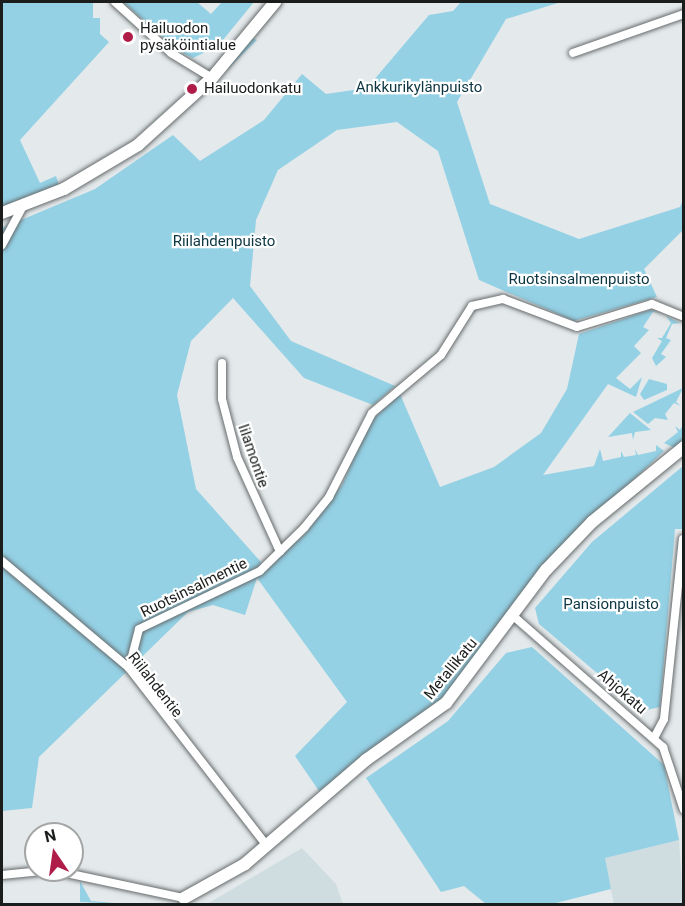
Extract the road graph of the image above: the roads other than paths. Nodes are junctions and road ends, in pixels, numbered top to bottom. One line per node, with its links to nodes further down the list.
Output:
1 (115, 2): 5 (street)
2 (275, 2): 5 (street)
3 (684, 14): 4 (street)
4 (573, 53)
5 (212, 78): 6 (street)
6 (23, 206): 7 (street); 8 (street)
7 (2, 213)
8 (2, 245)
9 (684, 317): 13 (street, Ruotsinsalmentie)
10 (222, 363): 13 (street, Iilamontie)
11 (684, 447): 15 (street, Metallikatu)
12 (683, 539): 17 (street)
13 (280, 552): 16 (street, Ruotsinsalmentie)
14 (2, 561): 16 (street, Riilahdentie)
15 (512, 615): 17 (street, Ahjokatu); 19 (street, Metallikatu)
16 (129, 668): 19 (street, Riilahdentie)
17 (654, 738): 18 (street, Ahjokatu)
18 (684, 810)
19 (267, 846): 21 (street, Metallikatu)
20 (2, 875): 21 (street)
21 (184, 898)

